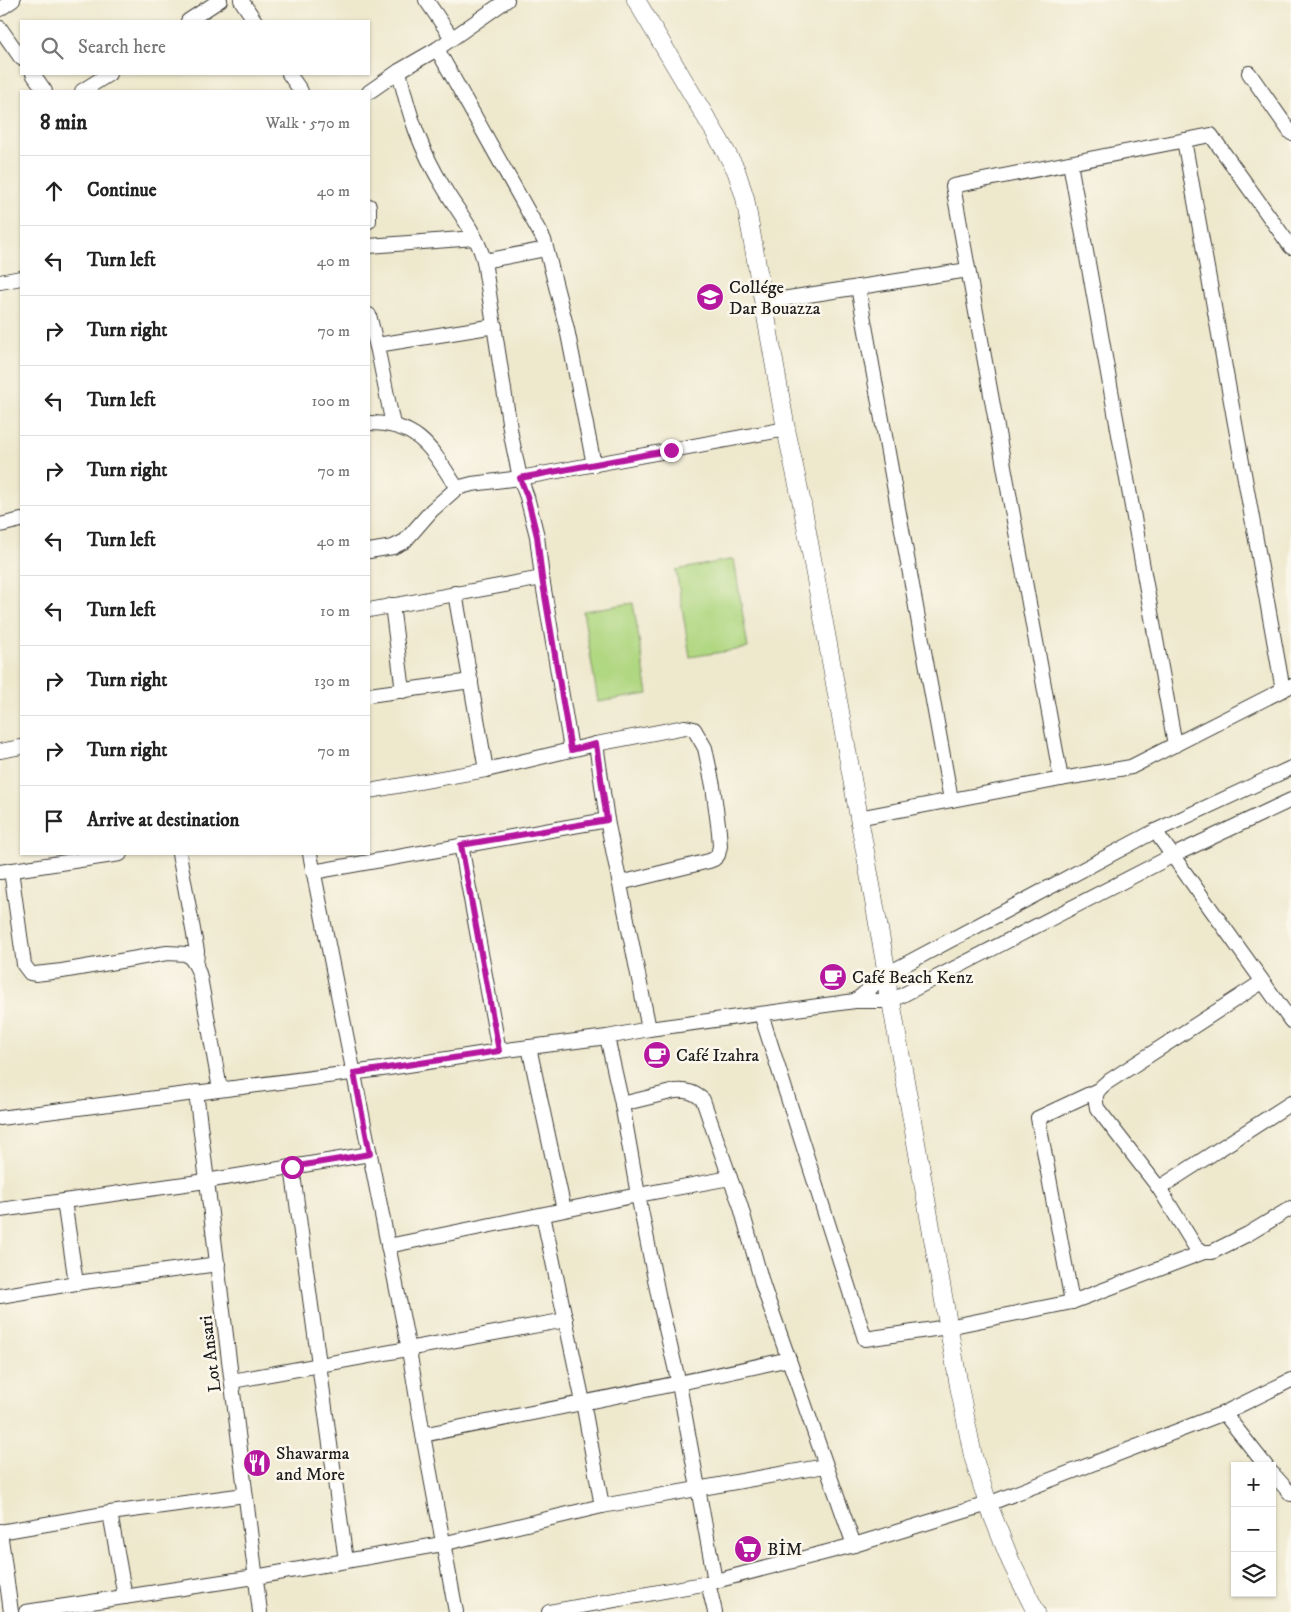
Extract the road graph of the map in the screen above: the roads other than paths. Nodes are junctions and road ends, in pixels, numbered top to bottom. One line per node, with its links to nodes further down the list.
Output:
1 (13, 0): 7 (street)
2 (220, 0): 8 (street)
3 (241, 0): 9 (street)
4 (426, 0): 11 (street)
5 (508, 0): 11 (street)
6 (636, 0): 35 (street)
7 (0, 9)
8 (190, 20)
9 (254, 20)
10 (0, 28): 13 (street)
11 (452, 38): 12 (street)
12 (437, 49): 14 (street); 29 (street)
13 (20, 57)
14 (399, 71): 22 (street); 26 (street)
15 (1249, 74): 23 (street)
16 (34, 75): 19 (street)
17 (107, 75): 20 (street)
18 (290, 75): 21 (street)
19 (44, 90)
20 (84, 90)
21 (300, 90)
22 (370, 91)
23 (1291, 133)
24 (1184, 140): 25 (street); 28 (street); 53 (street)
25 (1070, 163): 31 (street); 57 (street)
26 (475, 238): 27 (street); 30 (street)
27 (370, 246)
28 (1291, 247)
29 (546, 249): 30 (street); 42 (street)
30 (484, 261): 37 (street)
31 (968, 270): 34 (street); 63 (street)
32 (20, 278): 33 (street)
33 (0, 282)
34 (858, 287): 35 (street); 65 (street)
35 (763, 302): 41 (street)
36 (370, 318): 38 (street)
37 (495, 326): 38 (street); 43 (street)
38 (377, 345): 40 (street)
39 (370, 423): 40 (street)
40 (393, 425): 44 (street)
41 (786, 429): 42 (street); 67 (street)
42 (594, 464): 43 (street)
43 (520, 478): 44 (street); 48 (street)
44 (457, 488): 47 (street)
45 (20, 520): 46 (street)
46 (0, 525)
47 (370, 551)
48 (542, 578): 49 (street); 59 (street)
49 (455, 593): 50 (street); 52 (street)
50 (392, 605): 51 (street); 54 (street)
51 (370, 610)
52 (470, 681): 54 (street); 61 (street)
53 (1287, 688): 57 (street)
54 (404, 691): 55 (street)
55 (370, 696)
56 (596, 744): 59 (street); 68 (street); 77 (street)
57 (1175, 745): 63 (street)
58 (20, 747): 60 (street)
59 (571, 750): 61 (street)
60 (0, 751)
61 (486, 770): 64 (street)
62 (1289, 773): 69 (street)
63 (1061, 779): 65 (street)
64 (370, 791)
65 (951, 800): 67 (street)
66 (1291, 800): 74 (street)
67 (858, 818): 79 (street)
68 (607, 820): 70 (street); 77 (street)
69 (1155, 831): 74 (street); 79 (street)
70 (461, 845): 76 (street); 88 (street)
71 (113, 855): 75 (street)
72 (179, 855): 78 (street)
73 (310, 855): 76 (street)
74 (1172, 856): 80 (street); 82 (street)
75 (6, 871): 78 (street)
76 (313, 872): 89 (street)
77 (620, 883): 85 (street)
78 (196, 965): 90 (street)
79 (886, 974): 81 (street); 82 (street)
80 (1262, 982): 84 (street); 91 (street)
81 (855, 1001): 82 (street); 83 (street)
82 (890, 1001): 114 (street)
83 (761, 1014): 85 (street); 114 (street)
84 (1291, 1021)
85 (649, 1029): 86 (street)
86 (607, 1037): 87 (street); 94 (street)
87 (529, 1047): 88 (street); 105 (street)
88 (499, 1051): 89 (street)
89 (354, 1073): 90 (street); 96 (street)
90 (220, 1089): 92 (street)
91 (1098, 1090): 100 (street); 112 (street)
92 (196, 1092): 95 (street); 99 (street, Lot Ansari)
93 (1291, 1103): 100 (street)
94 (622, 1104): 98 (street); 101 (street)
95 (0, 1118)
96 (370, 1154): 97 (street); 107 (street)
97 (292, 1167): 99 (street); 117 (street)
98 (730, 1178): 101 (street); 116 (street)
99 (206, 1180): 102 (street); 109 (street, Lot Ansari)
100 (1159, 1188): 108 (street)
101 (638, 1195): 105 (street); 120 (street)
102 (64, 1201): 104 (street); 110 (street)
103 (1291, 1208): 108 (street)
104 (0, 1210)
105 (564, 1210): 106 (street)
106 (543, 1215): 107 (street); 113 (street)
107 (388, 1246): 115 (street)
108 (1204, 1252): 112 (street)
109 (218, 1264): 110 (street); 118 (street, Lot Ansari)
110 (76, 1283): 111 (street)
111 (0, 1296)
112 (1072, 1302): 114 (street)
113 (566, 1320): 115 (street); 121 (street)
114 (948, 1327): 130 (street)
115 (409, 1350): 117 (street); 123 (street)
116 (789, 1359): 120 (street); 125 (street)
117 (320, 1364): 118 (street); 136 (street)
118 (232, 1380): 129 (street, Lot Ansari)
119 (1291, 1380): 122 (street)
120 (679, 1384): 121 (street); 127 (street)
121 (583, 1402): 123 (street); 131 (street)
122 (1224, 1413): 124 (street); 130 (street)
123 (423, 1435): 134 (street)
124 (1263, 1462)
125 (825, 1466): 127 (street); 135 (street)
126 (1276, 1477): 128 (street)
127 (699, 1490): 131 (street); 138 (street)
128 (1291, 1494)
129 (245, 1495): 132 (street); 137 (street, Lot Ansari)
130 (988, 1504): 135 (street); 146 (street)
131 (602, 1506): 134 (street)
132 (110, 1513): 133 (street); 139 (street)
133 (0, 1532): 140 (street)
134 (442, 1544): 136 (street); 143 (street)
135 (854, 1545): 138 (street)
136 (346, 1561): 137 (street)
137 (256, 1577): 139 (street); 142 (street, Lot Ansari)
138 (712, 1582): 144 (street); 145 (street)
139 (125, 1597): 141 (street)
140 (11, 1612)
141 (26, 1612)
142 (260, 1612)
143 (456, 1612)
144 (549, 1612)
145 (715, 1612)
146 (1036, 1612)

